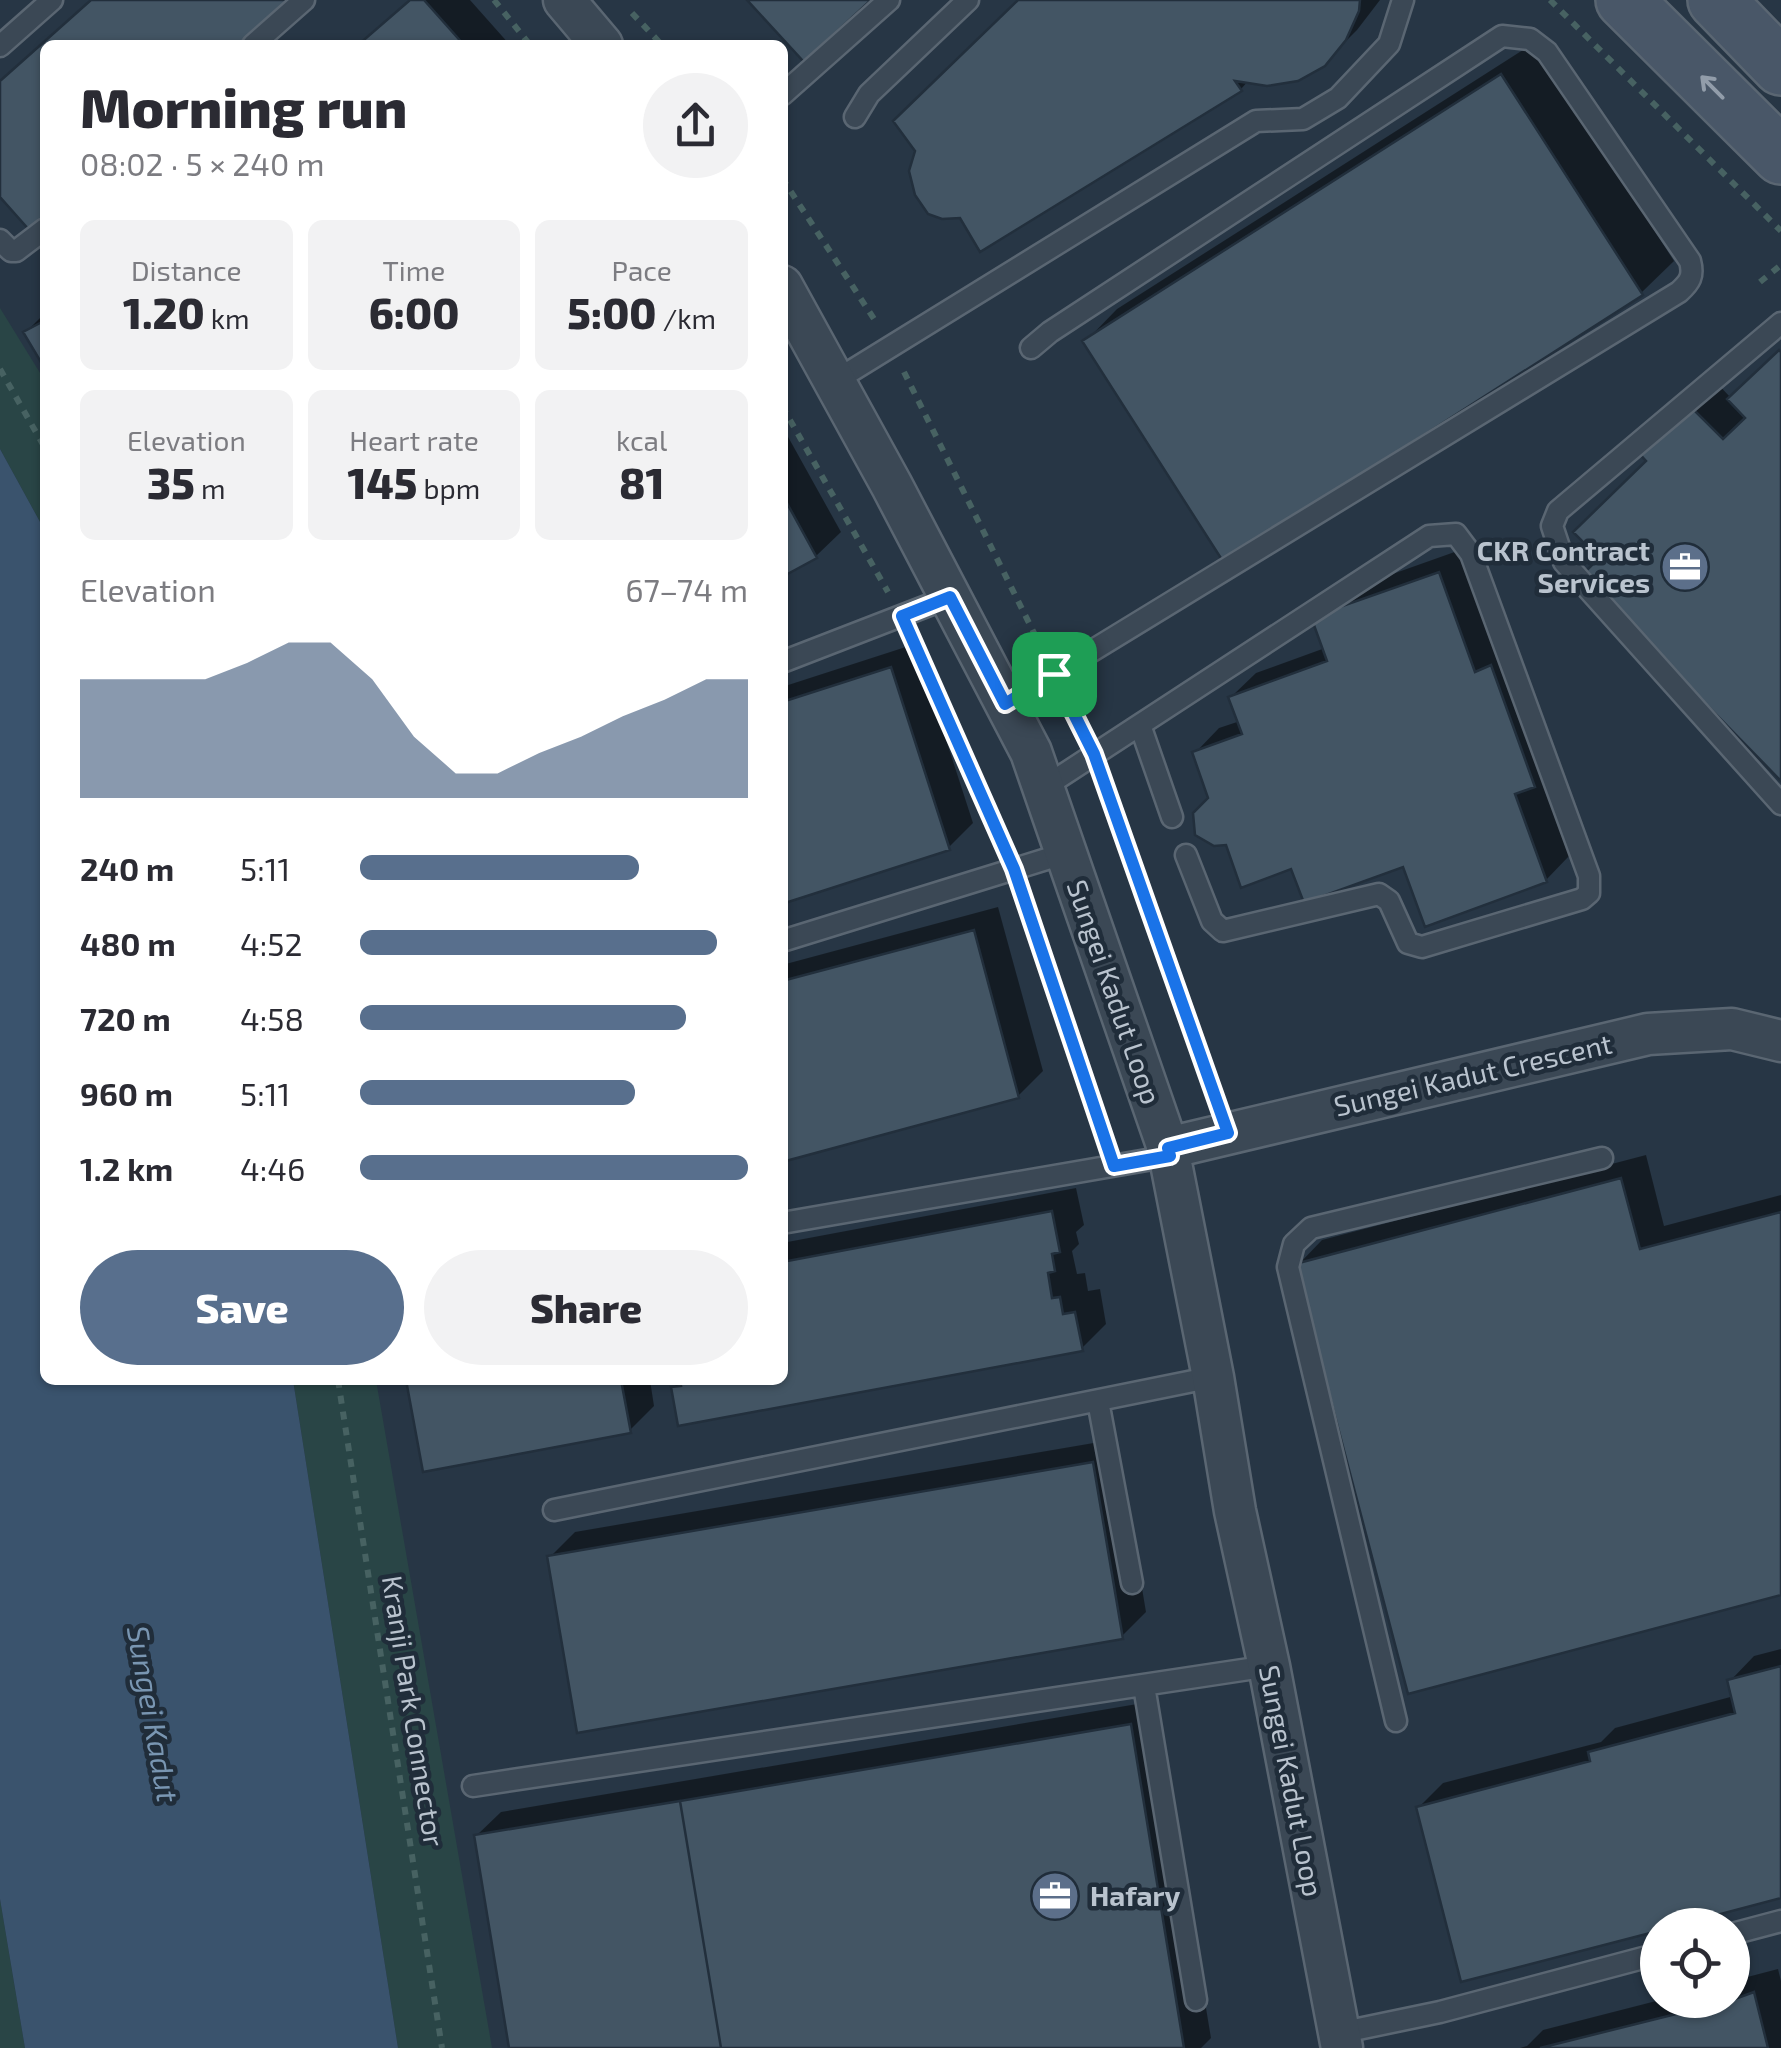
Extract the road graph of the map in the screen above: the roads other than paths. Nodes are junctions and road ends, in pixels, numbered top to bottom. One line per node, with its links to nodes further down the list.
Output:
1 (52, 0): 11 (lane)
2 (304, 0): 9 (lane)
3 (889, 0): 13 (lane)
4 (968, 0): 14 (lane)
5 (1404, 0): 21 (lane)
6 (1624, 0): 15 (main road, one-way to 6)
7 (1716, 0): 12 (main road)
8 (571, 3): 10 (street)
9 (259, 40)
10 (598, 40)
11 (0, 46)
12 (1781, 67)
13 (788, 90)
14 (855, 117)
15 (1781, 156)
16 (40, 233): 17 (lane)
17 (0, 240)
18 (788, 297): 21 (street, Sungei Kadut Loop)
19 (1781, 323): 27 (lane)
20 (1031, 348): 24 (lane)
21 (835, 381): 22 (street, Sungei Kadut Loop)
22 (950, 597): 23 (lane); 24 (street, Sungei Kadut Loop)
23 (788, 660)
24 (1005, 704): 26 (street, Sungei Kadut Loop)
25 (1140, 726): 26 (lane); 28 (lane); 30 (lane)
26 (1043, 788): 29 (street, Sungei Kadut Loop)
27 (1781, 804)
28 (1172, 816)
29 (1066, 853): 31 (lane); 33 (street, Sungei Kadut Loop)
30 (1186, 855)
31 (788, 939)
32 (1781, 1041): 33 (street, Sungei Kadut Crescent)
33 (1169, 1152): 35 (lane); 36 (street, Sungei Kadut Loop)
34 (1602, 1158): 42 (lane)
35 (788, 1222)
36 (1213, 1378): 37 (lane); 40 (street, Sungei Kadut Loop)
37 (1098, 1401): 38 (lane); 39 (lane)
38 (554, 1510)
39 (1132, 1584)
40 (1269, 1666): 41 (lane); 48 (street, Sungei Kadut Loop)
41 (1144, 1686): 43 (lane); 47 (lane)
42 (1396, 1720)
43 (473, 1786)
44 (1781, 1921): 45 (lane)
45 (1750, 1929)
46 (1640, 1959): 48 (lane)
47 (1196, 2000)
48 (1340, 2040)

